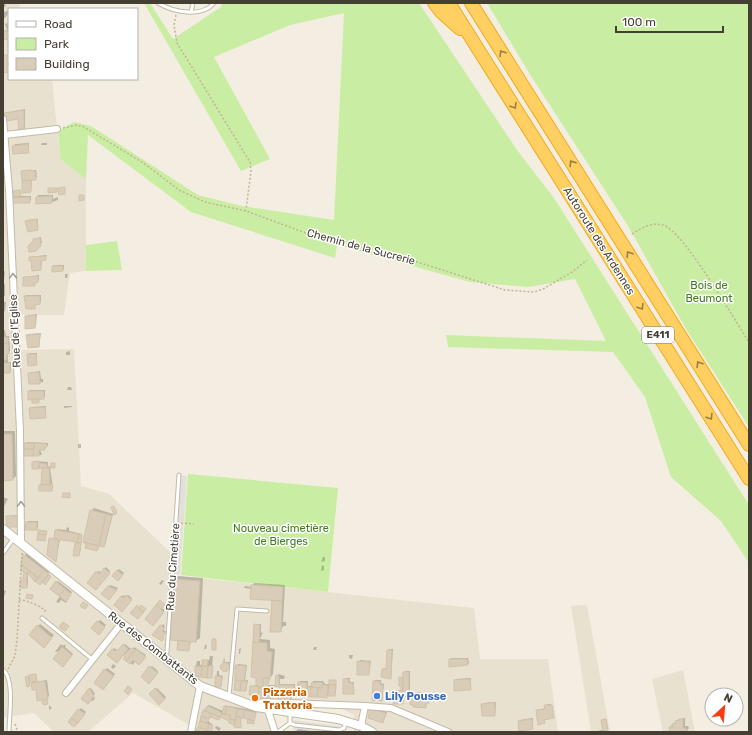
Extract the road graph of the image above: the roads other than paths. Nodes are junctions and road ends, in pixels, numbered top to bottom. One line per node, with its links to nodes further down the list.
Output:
1 (158, 3): 9 (lane)
2 (173, 3): 9 (lane)
3 (192, 3): 10 (lane)
4 (214, 3): 10 (lane)
5 (434, 3): 12 (highway)
6 (449, 3): 12 (highway, Autoroute des Ardennes / E411)
7 (471, 3): 11 (highway, Autoroute des Ardennes / E411)
8 (480, 3): 11 (highway)
9 (175, 9): 10 (lane)
10 (191, 12)
11 (489, 31): 16 (highway, Autoroute des Ardennes / E411, one-way to 11)
12 (471, 38): 18 (highway, Autoroute des Ardennes / E411, one-way to 18)
13 (3, 120): 15 (street, Rue de l'Eglise)
14 (58, 130): 15 (street)
15 (5, 135): 20 (street, Rue de l'Eglise, one-way to 15)
16 (749, 444)
17 (179, 475): 25 (lane, Rue du Cimetière)
18 (749, 479)
19 (3, 529): 20 (street, Rue des Combattants)
20 (21, 543): 21 (lane); 24 (street, Rue des Combattants)
21 (3, 553)
22 (267, 611): 30 (lane)
23 (42, 618): 26 (lane)
24 (122, 624): 25 (street, Rue des Combattants); 26 (street)
25 (164, 658): 28 (street, Rue des Combattants)
26 (93, 660): 29 (street)
27 (3, 670): 38 (lane)
28 (200, 686): 30 (street, Rue des Combattants); 39 (street)
29 (66, 693)
30 (229, 698): 32 (street, Rue des Combattants)
31 (365, 706): 32 (street); 37 (street); 42 (street)
32 (256, 707): 33 (street, Rue des Combattants)
33 (268, 710): 34 (street, Rue des Combattants); 40 (street)
34 (290, 713): 35 (street, Rue des Combattants); 36 (lane)
35 (346, 721): 36 (lane); 37 (street, Rue des Combattants)
36 (290, 723): 40 (lane)
37 (361, 726): 41 (street, Rue des Combattants)
38 (9, 732)
39 (192, 732)
40 (277, 732)
41 (372, 732)
42 (448, 732)

